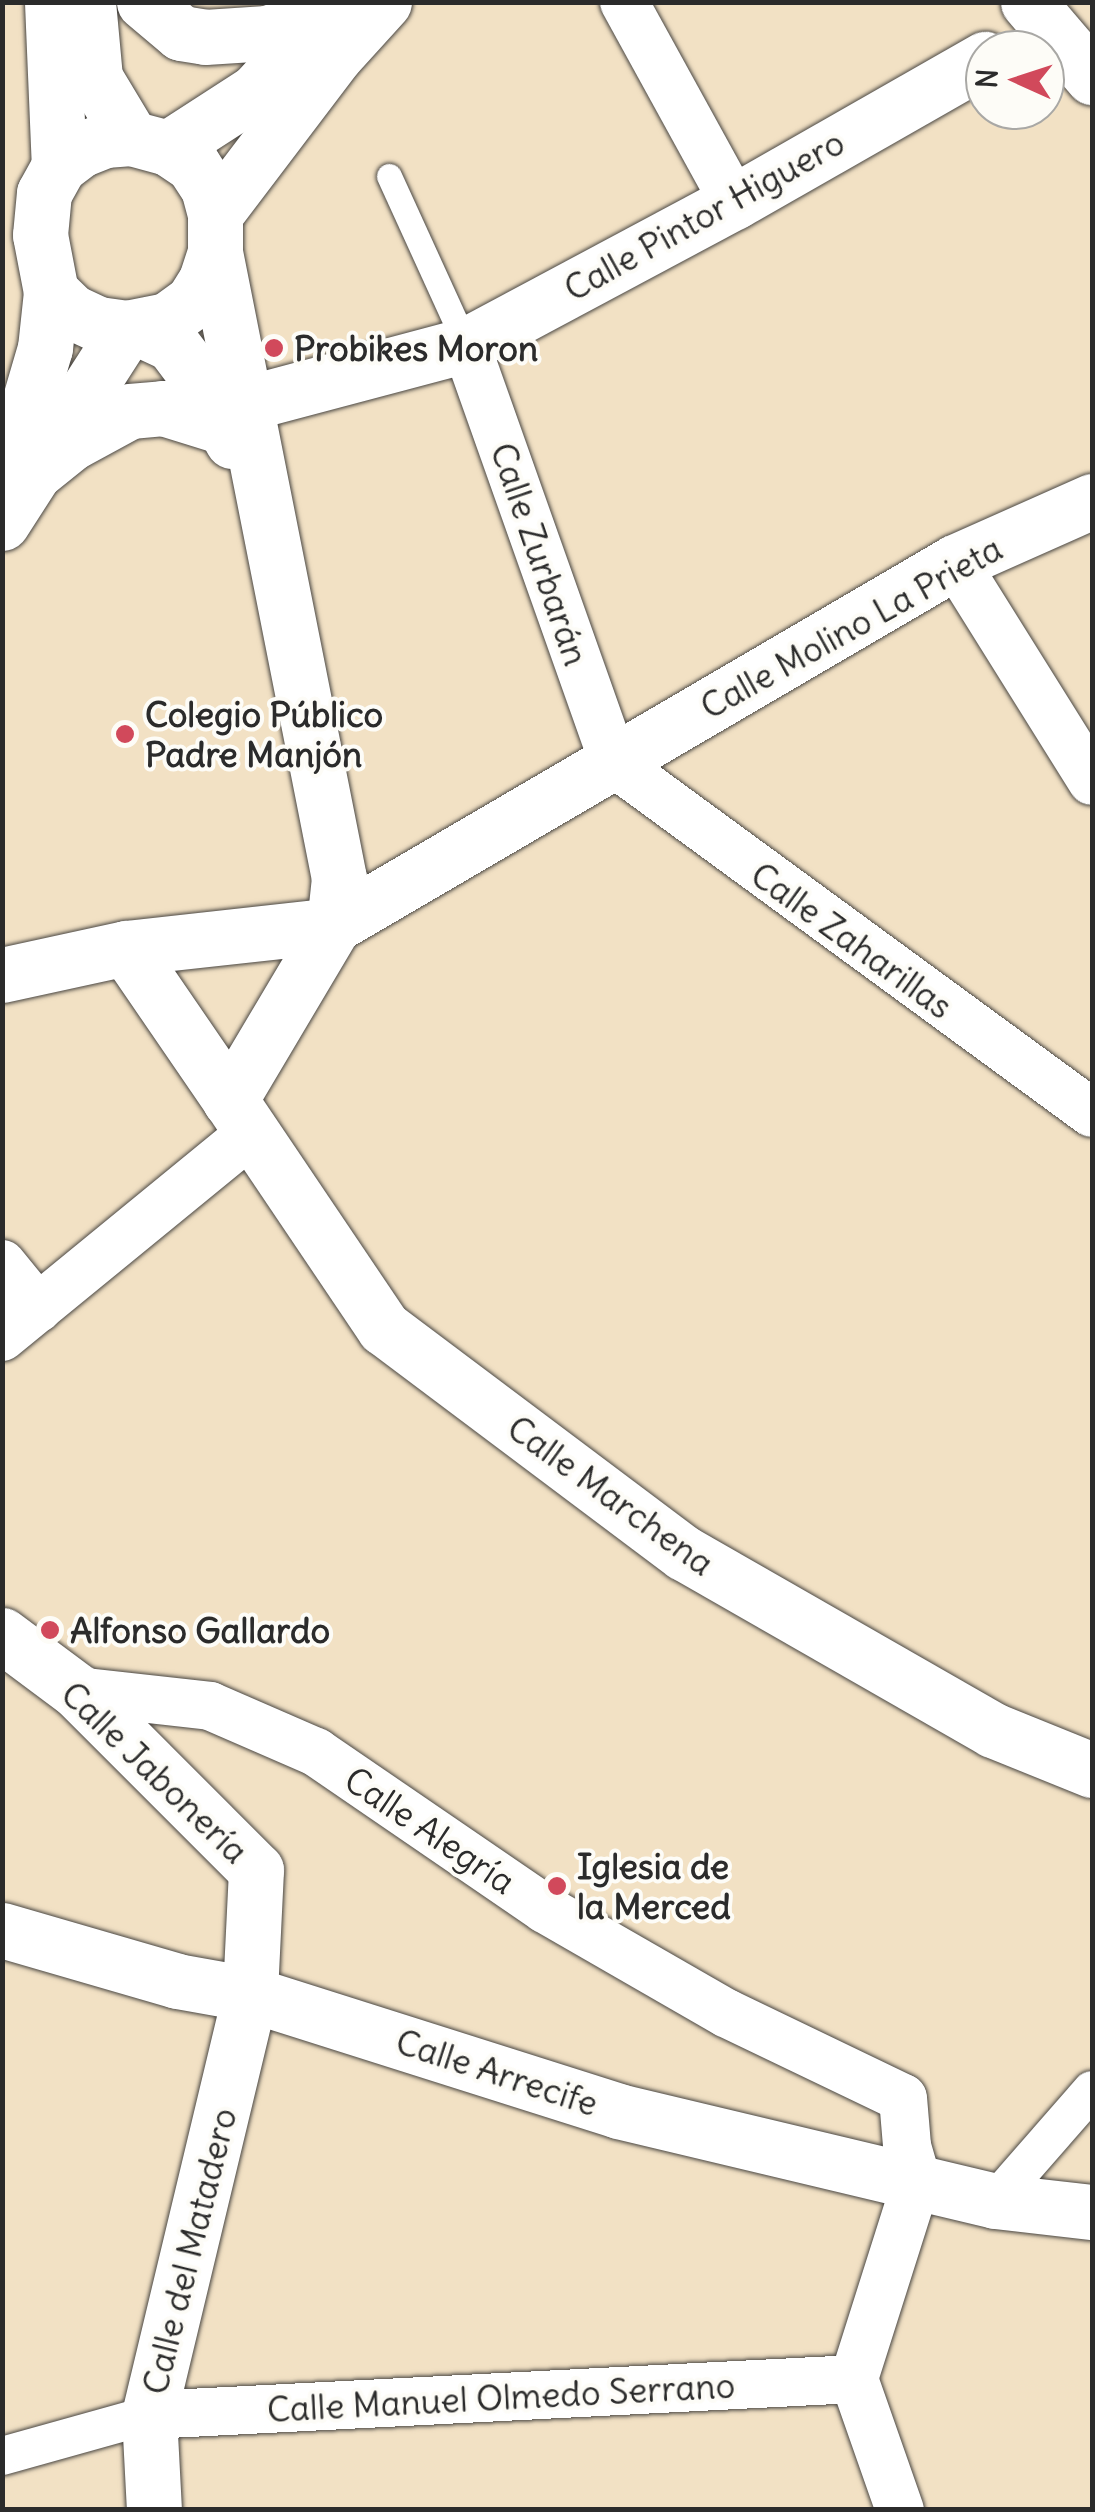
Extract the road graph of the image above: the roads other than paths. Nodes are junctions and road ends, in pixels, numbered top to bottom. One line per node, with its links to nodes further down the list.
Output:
1 (52, 2): 11 (street)
2 (88, 2): 10 (street)
3 (144, 2): 6 (street)
4 (384, 2): 14 (street)
5 (624, 2): 13 (street)
6 (332, 7): 10 (street)
7 (1025, 26): 9 (street)
8 (965, 70): 13 (street, Calle Pintor Higuero)
9 (1092, 77)
10 (150, 143): 11 (street); 14 (street)
11 (59, 166): 15 (street)
12 (389, 176): 17 (lane)
13 (734, 202): 17 (street, Calle Pintor Higuero)
14 (215, 233): 16 (street); 18 (street)
15 (51, 292): 16 (street); 19 (street)
16 (132, 328): 18 (street); 19 (street)
17 (466, 344): 18 (street, Calle Pintor Higuero); 23 (street, Calle Zurbarán)
18 (234, 416): 19 (street); 25 (street)
19 (17, 484): 21 (street)
20 (1092, 501): 22 (street, Calle Molino La Prieta)
21 (2, 524)
22 (954, 562): 23 (street, Calle Molino La Prieta); 24 (street)
23 (614, 763): 25 (street); 28 (street, Calle Zaharillas)
24 (1092, 781)
25 (334, 925): 26 (street); 29 (street)
26 (126, 948): 27 (street); 29 (street, Calle Marchena)
27 (2, 975)
28 (1092, 1113)
29 (242, 1115): 31 (street); 34 (street, Calle Marchena)
30 (2, 1264): 31 (street)
31 (20, 1322)
32 (2, 1635): 33 (street, Calle Jabonería)
33 (77, 1691): 36 (street, Calle Jabonería); 38 (street, Calle Alegría)
34 (1092, 1770)
35 (2, 1930): 36 (street, Calle Arrecife)
36 (250, 1994): 38 (street, Calle Arrecife); 42 (street, Calle del Matadero)
37 (1092, 2090): 39 (street)
38 (918, 2180): 39 (street, Calle Arrecife); 41 (street)
39 (994, 2202): 40 (street, Calle Arrecife)
40 (1092, 2212)
41 (854, 2379): 42 (street, Calle Manuel Olmedo Serrano); 45 (street)
42 (149, 2415): 43 (street); 44 (street, Calle del Matadero)
43 (2, 2456)
44 (154, 2510)
45 (900, 2510)

